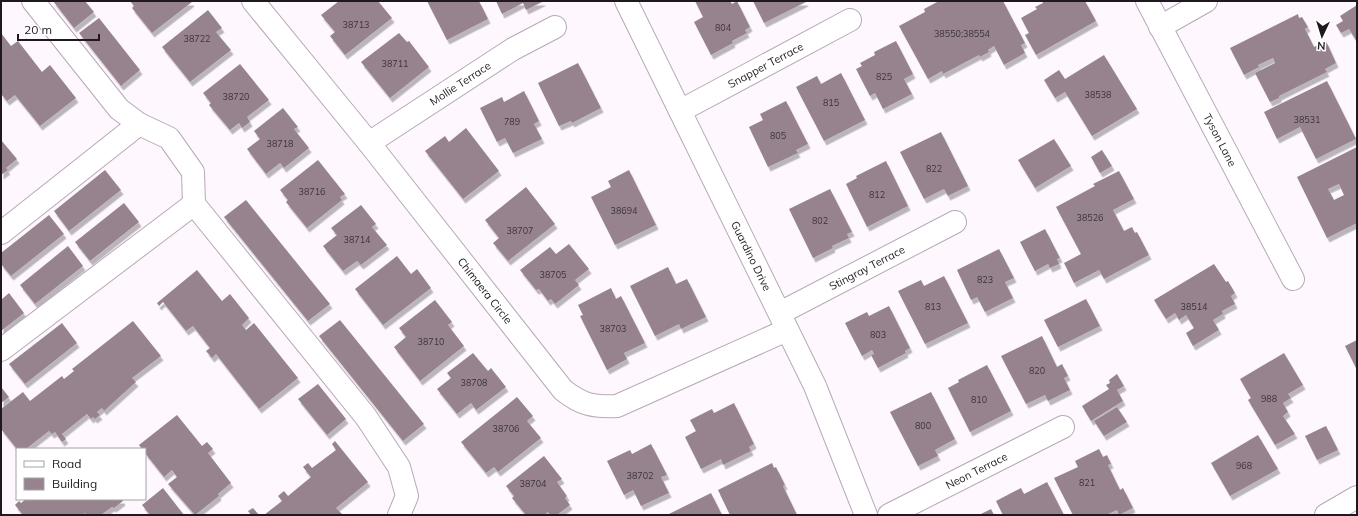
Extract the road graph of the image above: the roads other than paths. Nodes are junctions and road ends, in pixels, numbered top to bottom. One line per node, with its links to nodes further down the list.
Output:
1 (33, 1): 10 (street)
2 (253, 1): 11 (street, Chimaera Circle)
3 (626, 1): 9 (street, Guardino Drive)
4 (1147, 1): 8 (street, Tyson Lane)
5 (1206, 1): 8 (street)
6 (850, 20): 9 (street, Snapper Terrace)
7 (555, 27): 11 (street, Mollie Terrace)
8 (1160, 27): 15 (street, Tyson Lane)
9 (680, 111): 16 (street, Guardino Drive)
10 (139, 124): 12 (street); 14 (street)
11 (369, 143): 16 (street, Chimaera Circle)
12 (194, 204): 17 (street); 21 (street)
13 (955, 222): 16 (street, Stingray Terrace)
14 (1, 233)
15 (1293, 279)
16 (783, 321): 20 (street, Guardino Drive)
17 (1, 350)
18 (1063, 427): 22 (street, Neon Terrace)
19 (1357, 497): 23 (street)
20 (861, 513)
21 (399, 515)
22 (889, 515)
23 (1326, 515)

